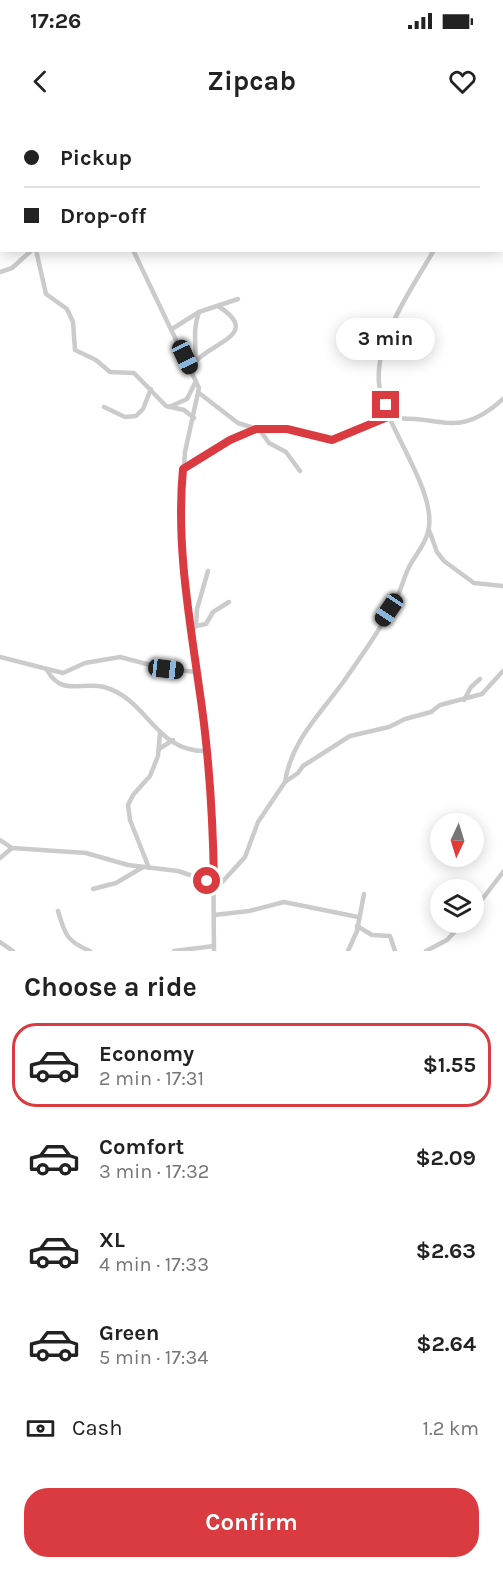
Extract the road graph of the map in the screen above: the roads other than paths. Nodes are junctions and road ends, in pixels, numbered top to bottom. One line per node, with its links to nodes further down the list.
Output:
1 (32, 252): 5 (street)
2 (35, 252): 13 (street)
3 (134, 252): 9 (street)
4 (433, 252): 19 (street)
5 (0, 272)
6 (238, 299): 7 (street)
7 (218, 306): 8 (street); 10 (street)
8 (199, 312): 9 (street); 10 (street)
9 (172, 329): 11 (street)
10 (196, 361): 11 (street)
11 (192, 374): 12 (street)
12 (196, 381): 14 (street); 17 (street)
13 (150, 389): 16 (street); 17 (street)
14 (199, 393): 18 (street); 20 (street)
15 (503, 399): 19 (street)
16 (104, 407)
17 (169, 407): 18 (street)
18 (194, 418): 21 (street)
19 (390, 418): 20 (street); 23 (street)
20 (258, 429): 21 (street); 22 (street)
21 (183, 469): 28 (street)
22 (300, 471)
23 (429, 529): 25 (street); 39 (street)
24 (208, 571): 27 (street)
25 (503, 586)
26 (229, 602): 27 (street)
27 (196, 626): 28 (street)
28 (190, 632): 32 (street)
29 (0, 657): 30 (street)
30 (47, 669): 32 (street); 35 (street)
31 (503, 671): 34 (street)
32 (197, 672): 38 (street)
33 (480, 679): 34 (street)
34 (464, 700): 39 (street)
35 (160, 733): 36 (street); 37 (street)
36 (173, 740): 37 (street); 38 (street)
37 (159, 749): 43 (street)
38 (206, 751): 45 (street)
39 (285, 782): 47 (street)
40 (0, 840): 41 (street)
41 (12, 848): 42 (street); 43 (street)
42 (0, 858)
43 (146, 867): 45 (street); 46 (street)
44 (503, 872): 49 (street)
45 (214, 883): 47 (street)
46 (93, 889)
47 (214, 891): 51 (street)
48 (364, 894): 52 (street)
49 (484, 897)
50 (58, 911): 58 (street)
51 (214, 915): 52 (street); 56 (street)
52 (358, 917): 53 (street)
53 (357, 926): 60 (street); 61 (street)
54 (454, 933): 62 (street)
55 (0, 942): 57 (street)
56 (214, 948): 59 (street)
57 (13, 951)
58 (90, 951)
59 (174, 951)
60 (348, 951)
61 (395, 951)
62 (426, 951)

